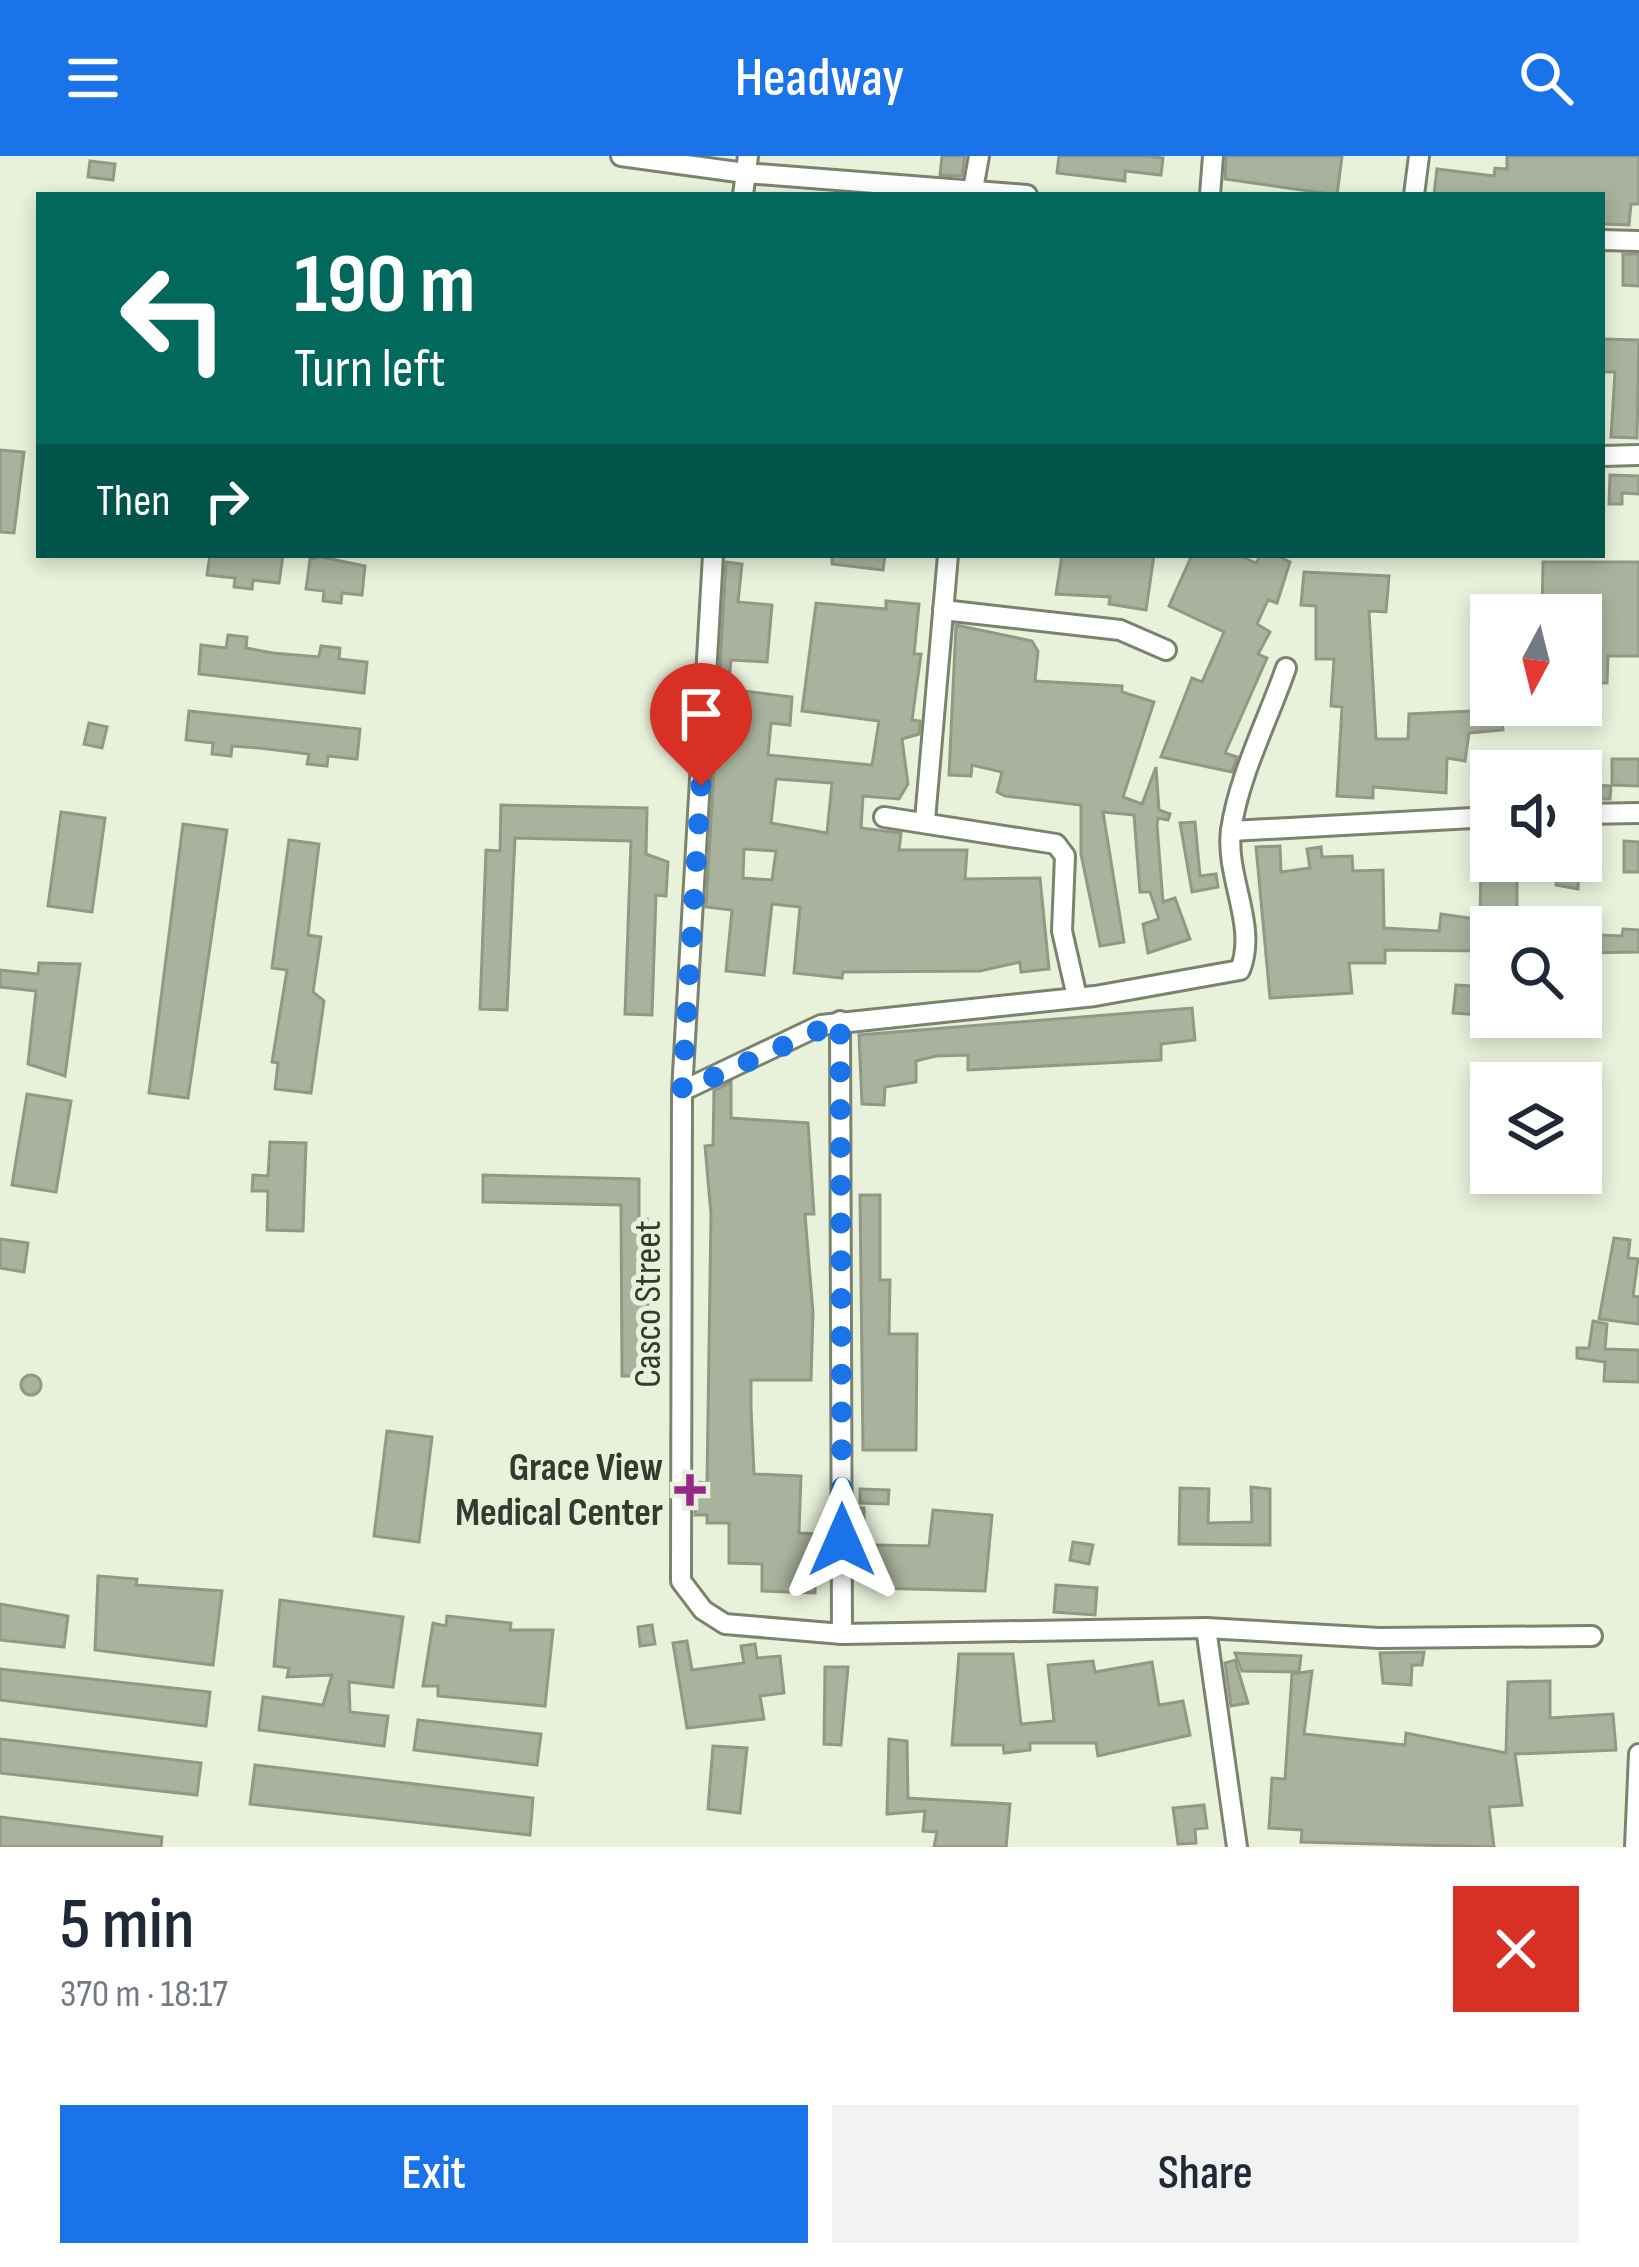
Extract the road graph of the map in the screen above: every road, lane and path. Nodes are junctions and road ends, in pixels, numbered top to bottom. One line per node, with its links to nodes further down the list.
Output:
1 (621, 156): 5 (street)
2 (979, 156): 7 (street)
3 (1213, 156): 8 (street)
4 (1419, 156): 9 (street)
5 (746, 164): 6 (street)
6 (964, 192)
7 (972, 192)
8 (1210, 192)
9 (1414, 192)
10 (1605, 240): 11 (street)
11 (1639, 241)
12 (1639, 454): 13 (street)
13 (1605, 456)
14 (713, 558): 27 (street, Casco Street)
15 (948, 558): 16 (street)
16 (943, 610): 17 (street); 23 (street)
17 (1166, 650)
18 (1286, 668): 24 (street)
19 (1639, 813): 20 (street)
20 (1602, 814)
21 (884, 817): 23 (street)
22 (1470, 818): 24 (street)
23 (925, 820): 25 (street)
24 (1231, 832): 25 (street)
25 (1077, 997): 26 (street)
26 (840, 1021): 27 (street); 29 (street)
27 (682, 1091): 29 (street, Casco Street)
28 (1207, 1628): 29 (street, Casco Street); 30 (street, Casco Street); 32 (street)
29 (842, 1634)
30 (1592, 1636)
31 (1639, 1754): 33 (street)
32 (1238, 1847)
33 (1635, 1847)

